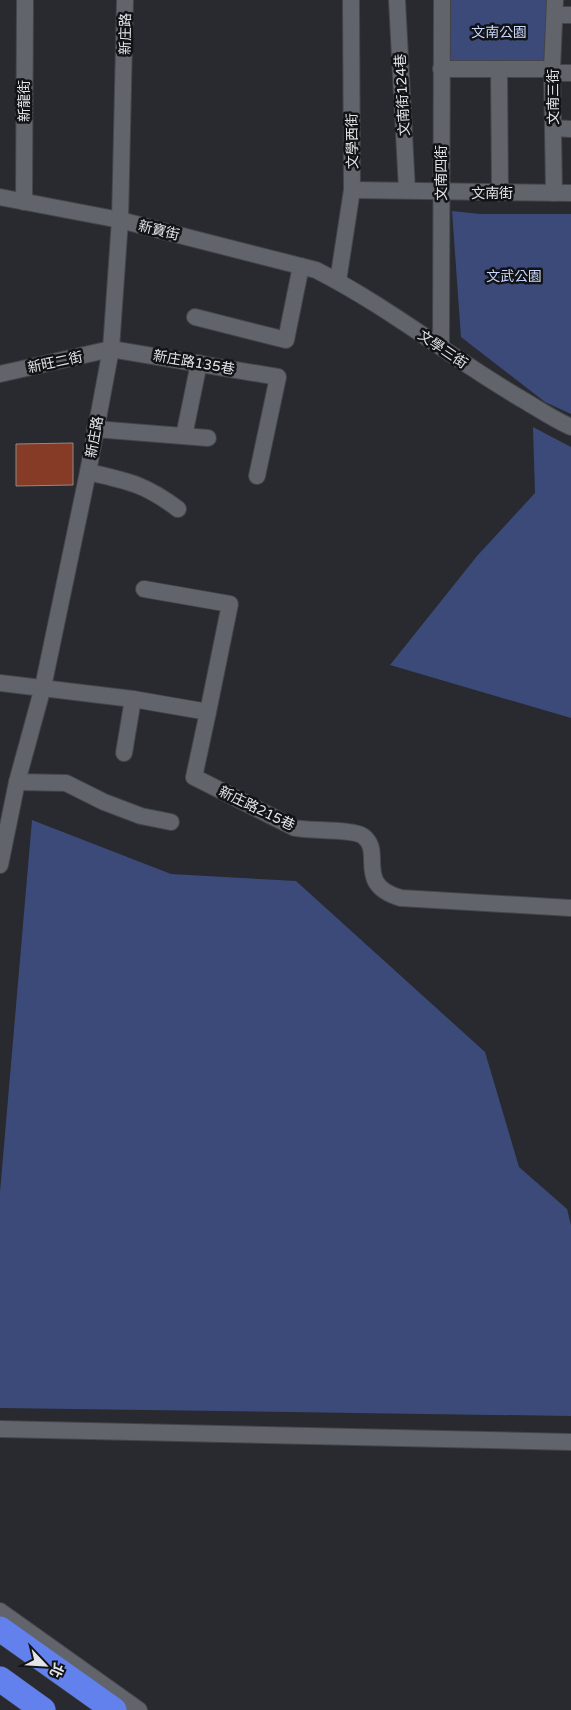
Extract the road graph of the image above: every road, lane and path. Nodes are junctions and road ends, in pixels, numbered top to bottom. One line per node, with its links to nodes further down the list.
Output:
1 (25, 0): 21 (street, 新龍街)
2 (125, 0): 22 (street, 新庄路)
3 (350, 0): 14 (street, 文學西街)
4 (397, 0): 15 (street, 文南街124巷)
5 (442, 0): 8 (street, 文南四街)
6 (555, 7): 7 (street); 10 (street, 文南三街)
7 (571, 16)
8 (441, 68): 9 (street); 16 (street, 文南四街)
9 (499, 69): 10 (street); 17 (street)
10 (552, 71): 11 (street); 12 (street, 文南三街)
11 (571, 73)
12 (553, 128): 13 (street); 18 (street, 文南三街)
13 (571, 128)
14 (352, 190): 15 (street, 文南街); 24 (street, 文學西街)
15 (407, 190): 16 (street, 文南街)
16 (441, 192): 17 (street, 文南街); 26 (street, 文南四街)
17 (500, 193): 18 (street, 文南街)
18 (554, 193): 19 (street, 文南街)
19 (571, 193)
20 (0, 197): 21 (street, 新寶街)
21 (24, 202): 22 (street, 新寶街)
22 (120, 220): 23 (street, 新寶街); 27 (street, 新庄路)
23 (308, 268): 24 (street, 文學三街); 25 (street)
24 (338, 281): 26 (street, 文學三街)
25 (195, 317)
26 (441, 347): 30 (street, 文學三街)
27 (111, 349): 28 (street, 新庄路135巷); 29 (street, 新旺二街); 31 (street, 新庄路)
28 (199, 363): 32 (street); 35 (street, 新庄路135巷)
29 (0, 374)
30 (571, 427)
31 (95, 429): 32 (street); 34 (street, 新庄路)
32 (184, 436): 33 (street)
33 (208, 438)
34 (88, 472): 36 (street); 39 (street, 新庄路)
35 (257, 476)
36 (178, 509)
37 (144, 589): 41 (street)
38 (0, 683): 39 (street)
39 (43, 687): 40 (street); 43 (street, 新庄路)
40 (133, 698): 41 (street); 42 (street)
41 (208, 712): 47 (street, 新庄路215巷)
42 (124, 753)
43 (16, 782): 44 (street, 新庄路); 45 (street)
44 (4, 816): 46 (street, 新庄路)
45 (171, 822)
46 (0, 865)
47 (571, 908)
48 (0, 1429): 49 (street)
49 (571, 1442)
50 (0, 1610): 57 (street)
51 (0, 1629): 56 (highway)
52 (0, 1647): 55 (highway)
53 (0, 1679): 54 (highway)
54 (43, 1710)
55 (90, 1710)
56 (114, 1710)
57 (139, 1710)

